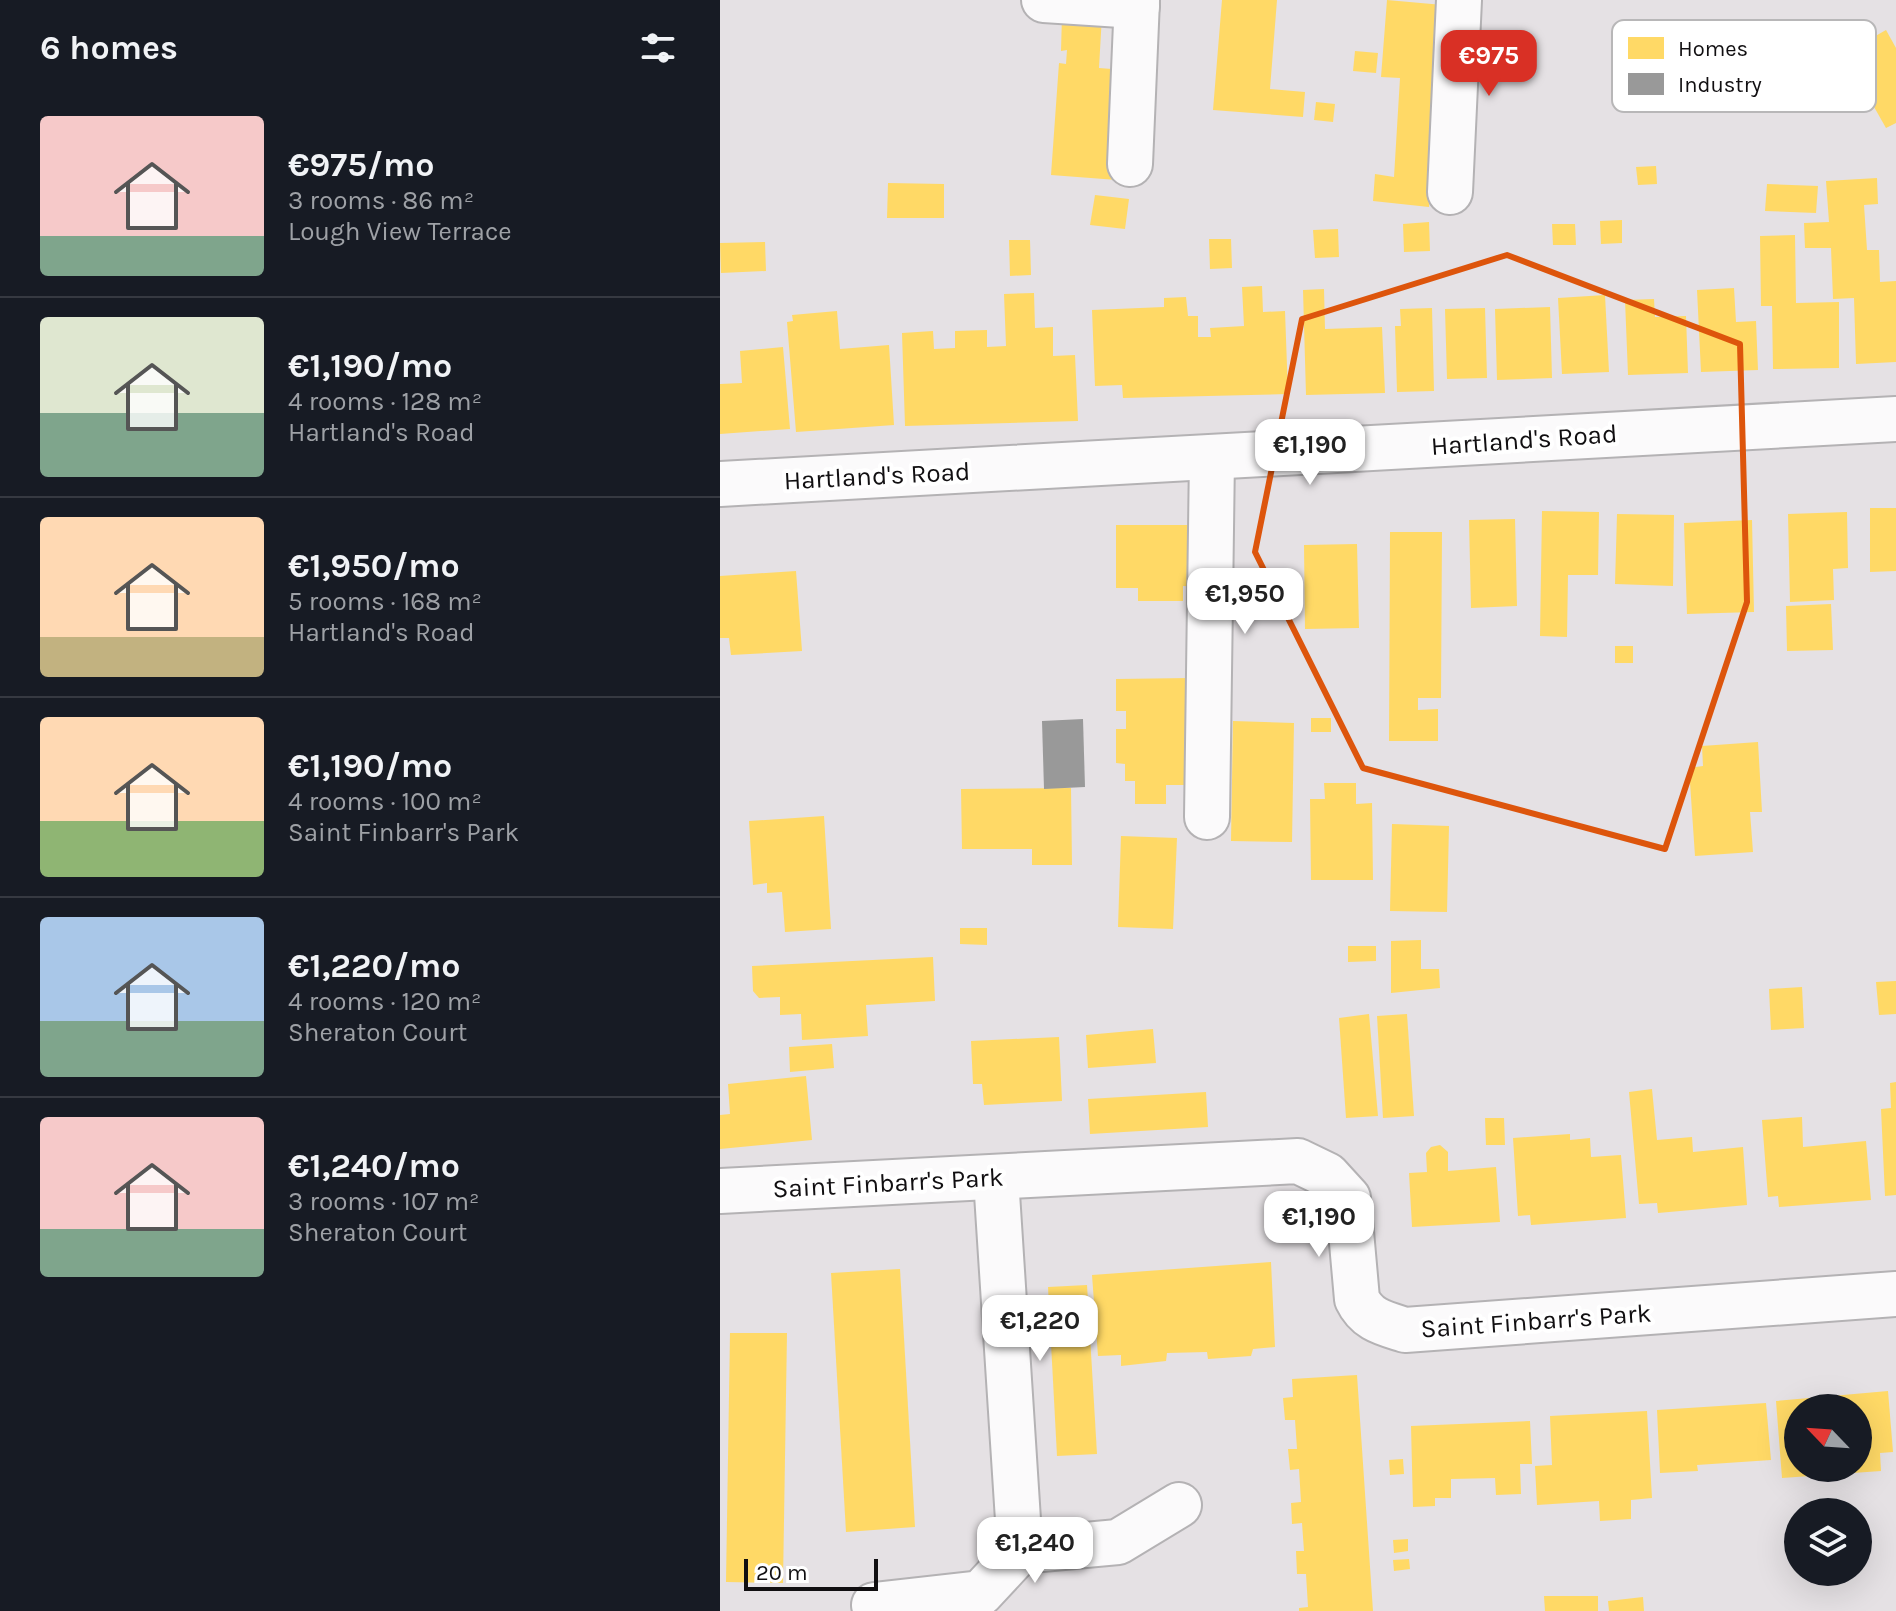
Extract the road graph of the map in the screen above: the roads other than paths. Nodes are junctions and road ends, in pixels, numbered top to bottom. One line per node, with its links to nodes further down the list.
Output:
1 (1044, 0): 3 (street)
2 (1459, 0): 5 (street)
3 (1137, 3): 4 (street)
4 (1130, 164)
5 (1450, 192)
6 (1896, 419): 7 (street, Hartland's Road)
7 (1212, 457): 8 (street, Hartland's Road); 9 (street)
8 (720, 484)
9 (1207, 817)
10 (996, 1178): 11 (street, Saint Finbarr's Park); 12 (street, Saint Finbarr's Park); 14 (street)
11 (720, 1191)
12 (1896, 1294)
13 (1179, 1505): 14 (street)
14 (1020, 1551): 15 (street)
15 (874, 1605)

